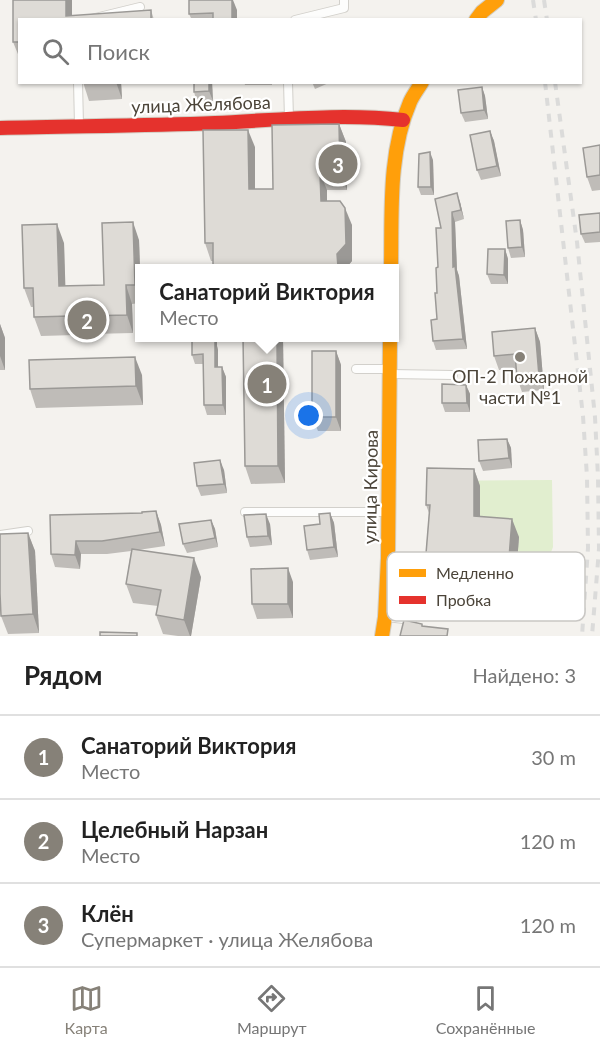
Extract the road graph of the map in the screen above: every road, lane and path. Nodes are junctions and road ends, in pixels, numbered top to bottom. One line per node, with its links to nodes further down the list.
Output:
1 (344, 0): 5 (lane)
2 (497, 0): 6 (street)
3 (140, 7): 4 (lane)
4 (95, 18)
5 (303, 18)
6 (478, 18)
7 (78, 84): 12 (lane)
8 (288, 84): 10 (lane)
9 (421, 84): 11 (street)
10 (289, 120): 11 (street, улица Желябова); 12 (street, улица Желябова)
11 (403, 120): 14 (street)
12 (79, 126): 13 (street, улица Желябова)
13 (0, 128)
14 (391, 264)
15 (390, 342): 17 (street, улица Кирова)
16 (356, 369): 17 (lane)
17 (390, 372): 18 (lane); 20 (street, улица Кирова)
18 (453, 375)
19 (245, 512): 20 (lane)
20 (388, 512): 23 (street, улица Кирова)
21 (28, 531): 22 (lane)
22 (0, 534)
23 (385, 617): 24 (street, улица Кирова)
24 (382, 636)

